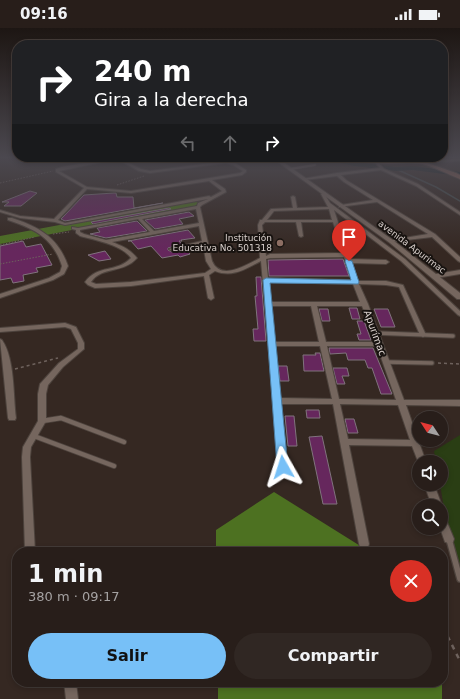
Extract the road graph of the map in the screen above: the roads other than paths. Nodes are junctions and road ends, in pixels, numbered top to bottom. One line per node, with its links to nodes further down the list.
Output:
1 (86, 188): 20 (street)
2 (92, 188): 3 (street)
3 (155, 188)
4 (222, 188): 9 (street)
5 (316, 188): 8 (street, avenida Apurimac)
6 (358, 188): 11 (street)
7 (422, 188): 17 (street)
8 (323, 194): 12 (street, Apurímac); 13 (street, avenida Apurimac)
9 (221, 195): 14 (street); 24 (street)
10 (293, 197): 15 (street)
11 (377, 201): 13 (street); 28 (street)
12 (330, 206): 15 (street); 23 (street, Apurímac); 50 (street, Apurímac)
13 (341, 206): 30 (street, avenida Apurimac)
14 (198, 207): 19 (street); 25 (street)
15 (295, 209): 21 (street)
16 (0, 212): 20 (street)
17 (460, 214)
18 (0, 216): 44 (street)
19 (139, 218): 26 (street); 27 (street)
20 (55, 221): 24 (street)
21 (262, 221): 22 (street); 34 (street)
22 (298, 221): 23 (street); 29 (street)
23 (335, 221): 35 (street, Apurímac)
24 (65, 224): 26 (street)
25 (200, 224): 27 (street); 32 (street)
26 (78, 229): 31 (street)
27 (152, 232): 31 (street)
28 (433, 235): 30 (street); 36 (street)
29 (301, 236)
30 (392, 241): 41 (street, avenida Apurimac)
31 (104, 242): 40 (street)
32 (204, 242): 33 (street); 38 (street)
33 (172, 249)
34 (264, 258): 35 (street); 38 (street); 42 (street)
35 (348, 258): 37 (street); 43 (street, Apurímac)
36 (460, 260)
37 (386, 262)
38 (214, 269): 40 (street)
39 (460, 272): 41 (street)
40 (206, 274): 45 (street)
41 (436, 276): 46 (street, avenida Apurimac)
42 (266, 280): 43 (street); 47 (street)
43 (355, 282): 49 (street, Apurímac); 53 (street)
44 (1, 294)
45 (211, 298)
46 (460, 298)
47 (268, 304): 48 (street); 56 (street)
48 (314, 304): 49 (street); 58 (street)
49 (364, 304): 52 (street, Apurímac)
50 (460, 314)
51 (0, 330): 66 (street)
52 (376, 334): 53 (lane); 57 (street, Apurímac)
53 (422, 335): 54 (lane)
54 (453, 336)
55 (0, 341): 65 (street)
56 (272, 344): 58 (street); 61 (street)
57 (379, 344): 58 (street); 59 (street, Apurímac)
58 (324, 345): 62 (street)
59 (386, 362): 60 (lane); 63 (street, Apurímac)
60 (432, 363)
61 (276, 401): 62 (street); 73 (street)
62 (336, 401): 63 (street); 70 (street)
63 (401, 402): 64 (street); 67 (street, Apurímac)
64 (460, 402)
65 (12, 418)
66 (42, 421): 68 (street); 69 (lane)
67 (412, 434)
68 (33, 436): 72 (lane); 77 (street)
69 (124, 442)
70 (344, 442): 71 (street); 76 (street)
71 (412, 443)
72 (114, 466)
73 (283, 467)
74 (447, 535): 75 (street)
75 (449, 539): 78 (lane)
76 (364, 544)
77 (30, 547)
78 (460, 578)
79 (71, 687): 80 (street)
80 (72, 699)

